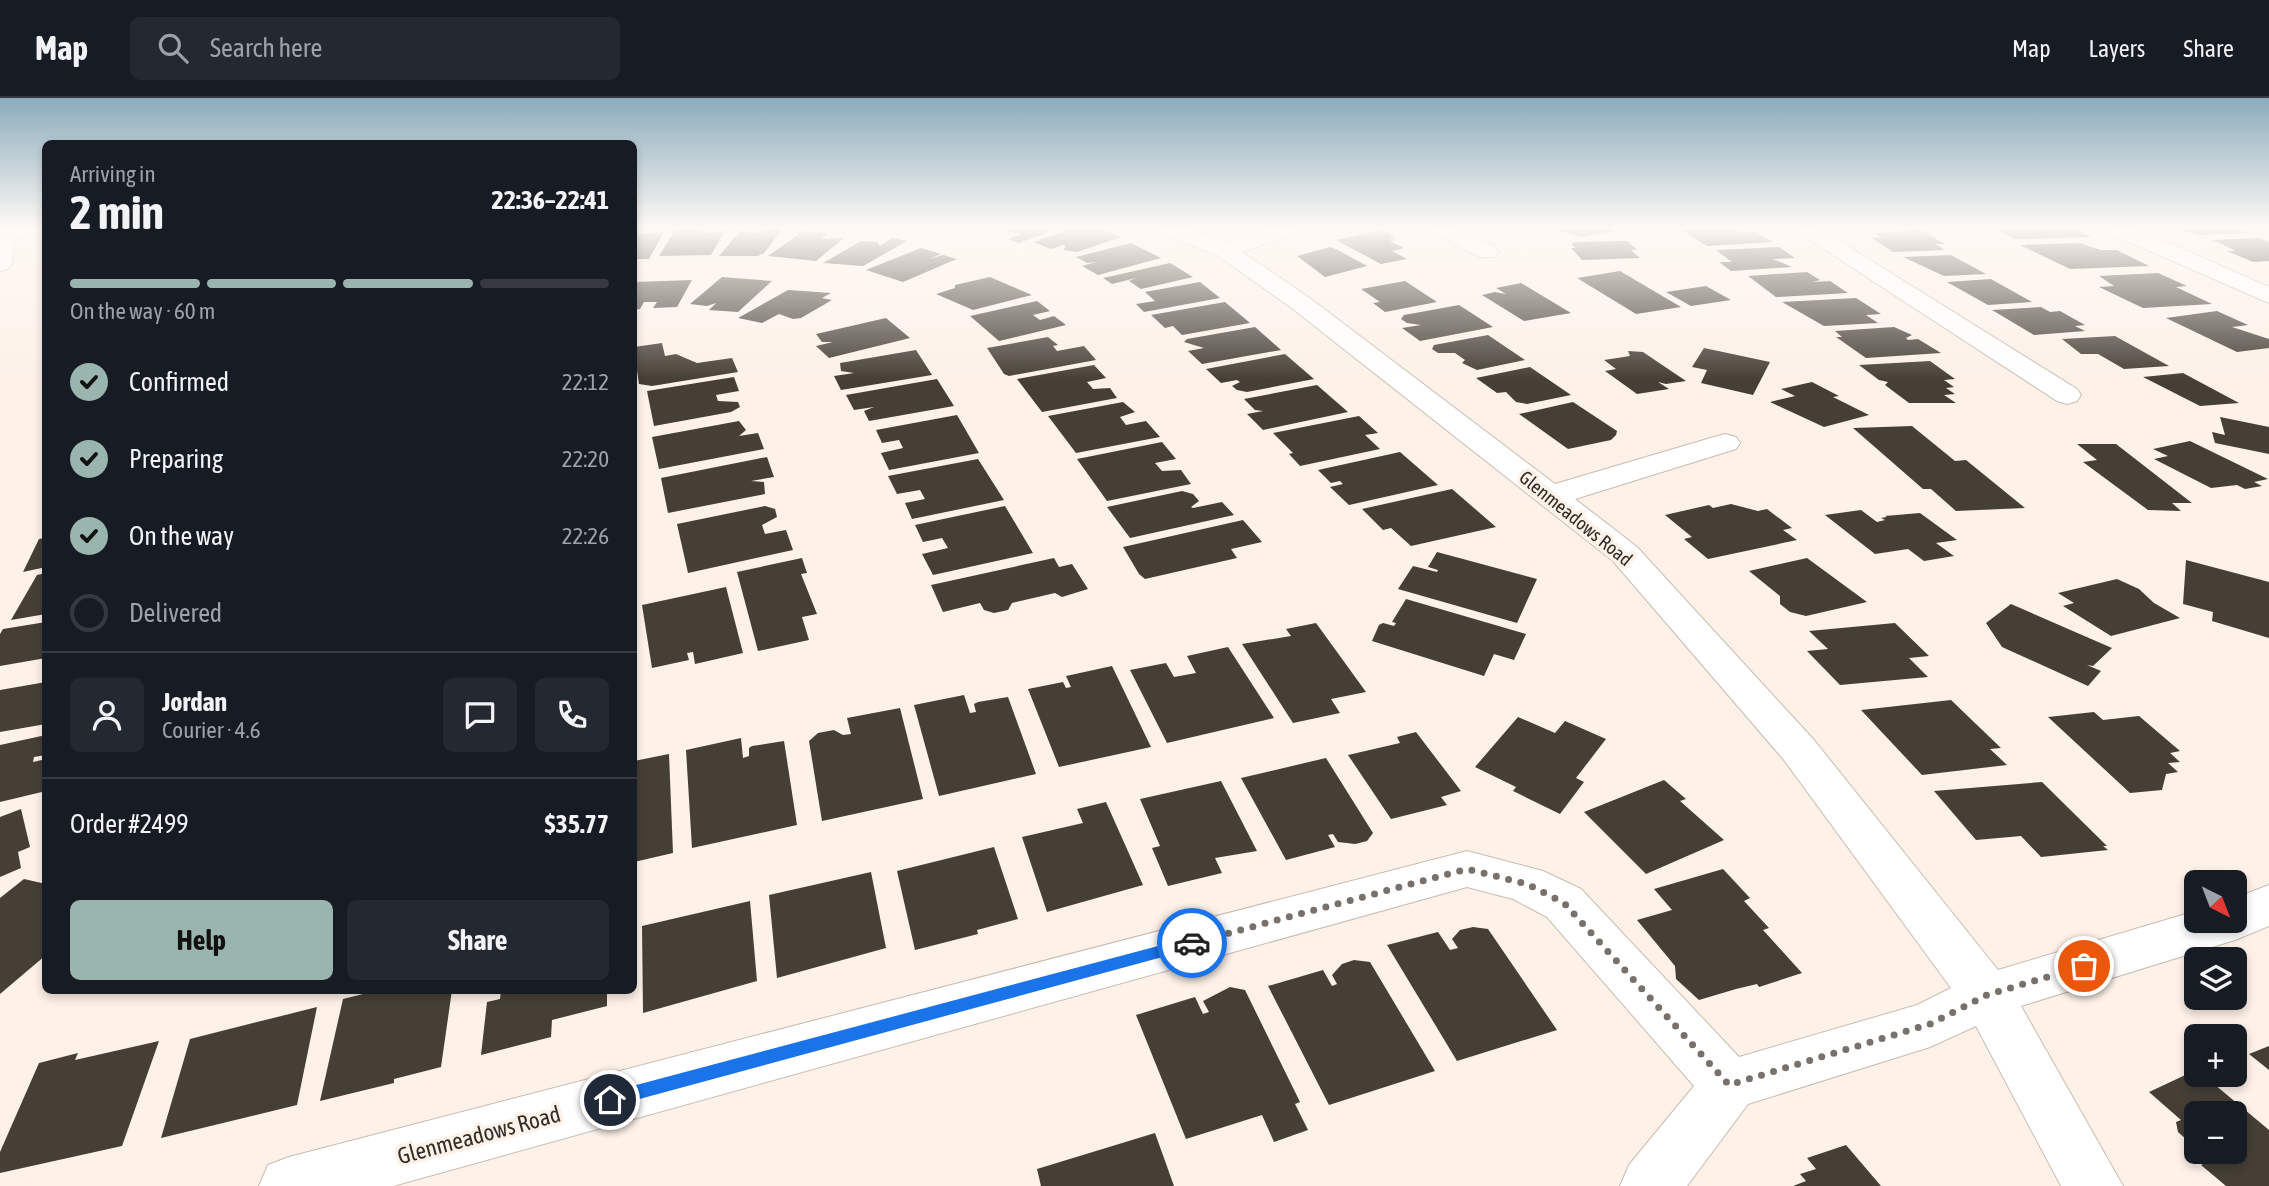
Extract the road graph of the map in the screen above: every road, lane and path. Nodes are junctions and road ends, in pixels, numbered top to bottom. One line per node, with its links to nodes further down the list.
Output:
1 (1265, 278): 7 (street, Glenmeadows Road)
2 (1880, 278): 5 (street)
3 (2227, 278): 4 (street)
4 (2269, 296)
5 (2067, 395)
6 (1725, 443): 7 (street)
7 (1550, 496): 11 (street, Glenmeadows Road)
8 (2269, 904): 9 (street)
9 (2247, 914)
10 (2191, 933): 11 (street)
11 (1987, 995): 12 (street); 15 (street, Glenmeadows Road)
12 (1729, 1085): 13 (street, Glenmeadows Road); 14 (street)
13 (289, 1186)
14 (1650, 1186)
15 (2093, 1186)

